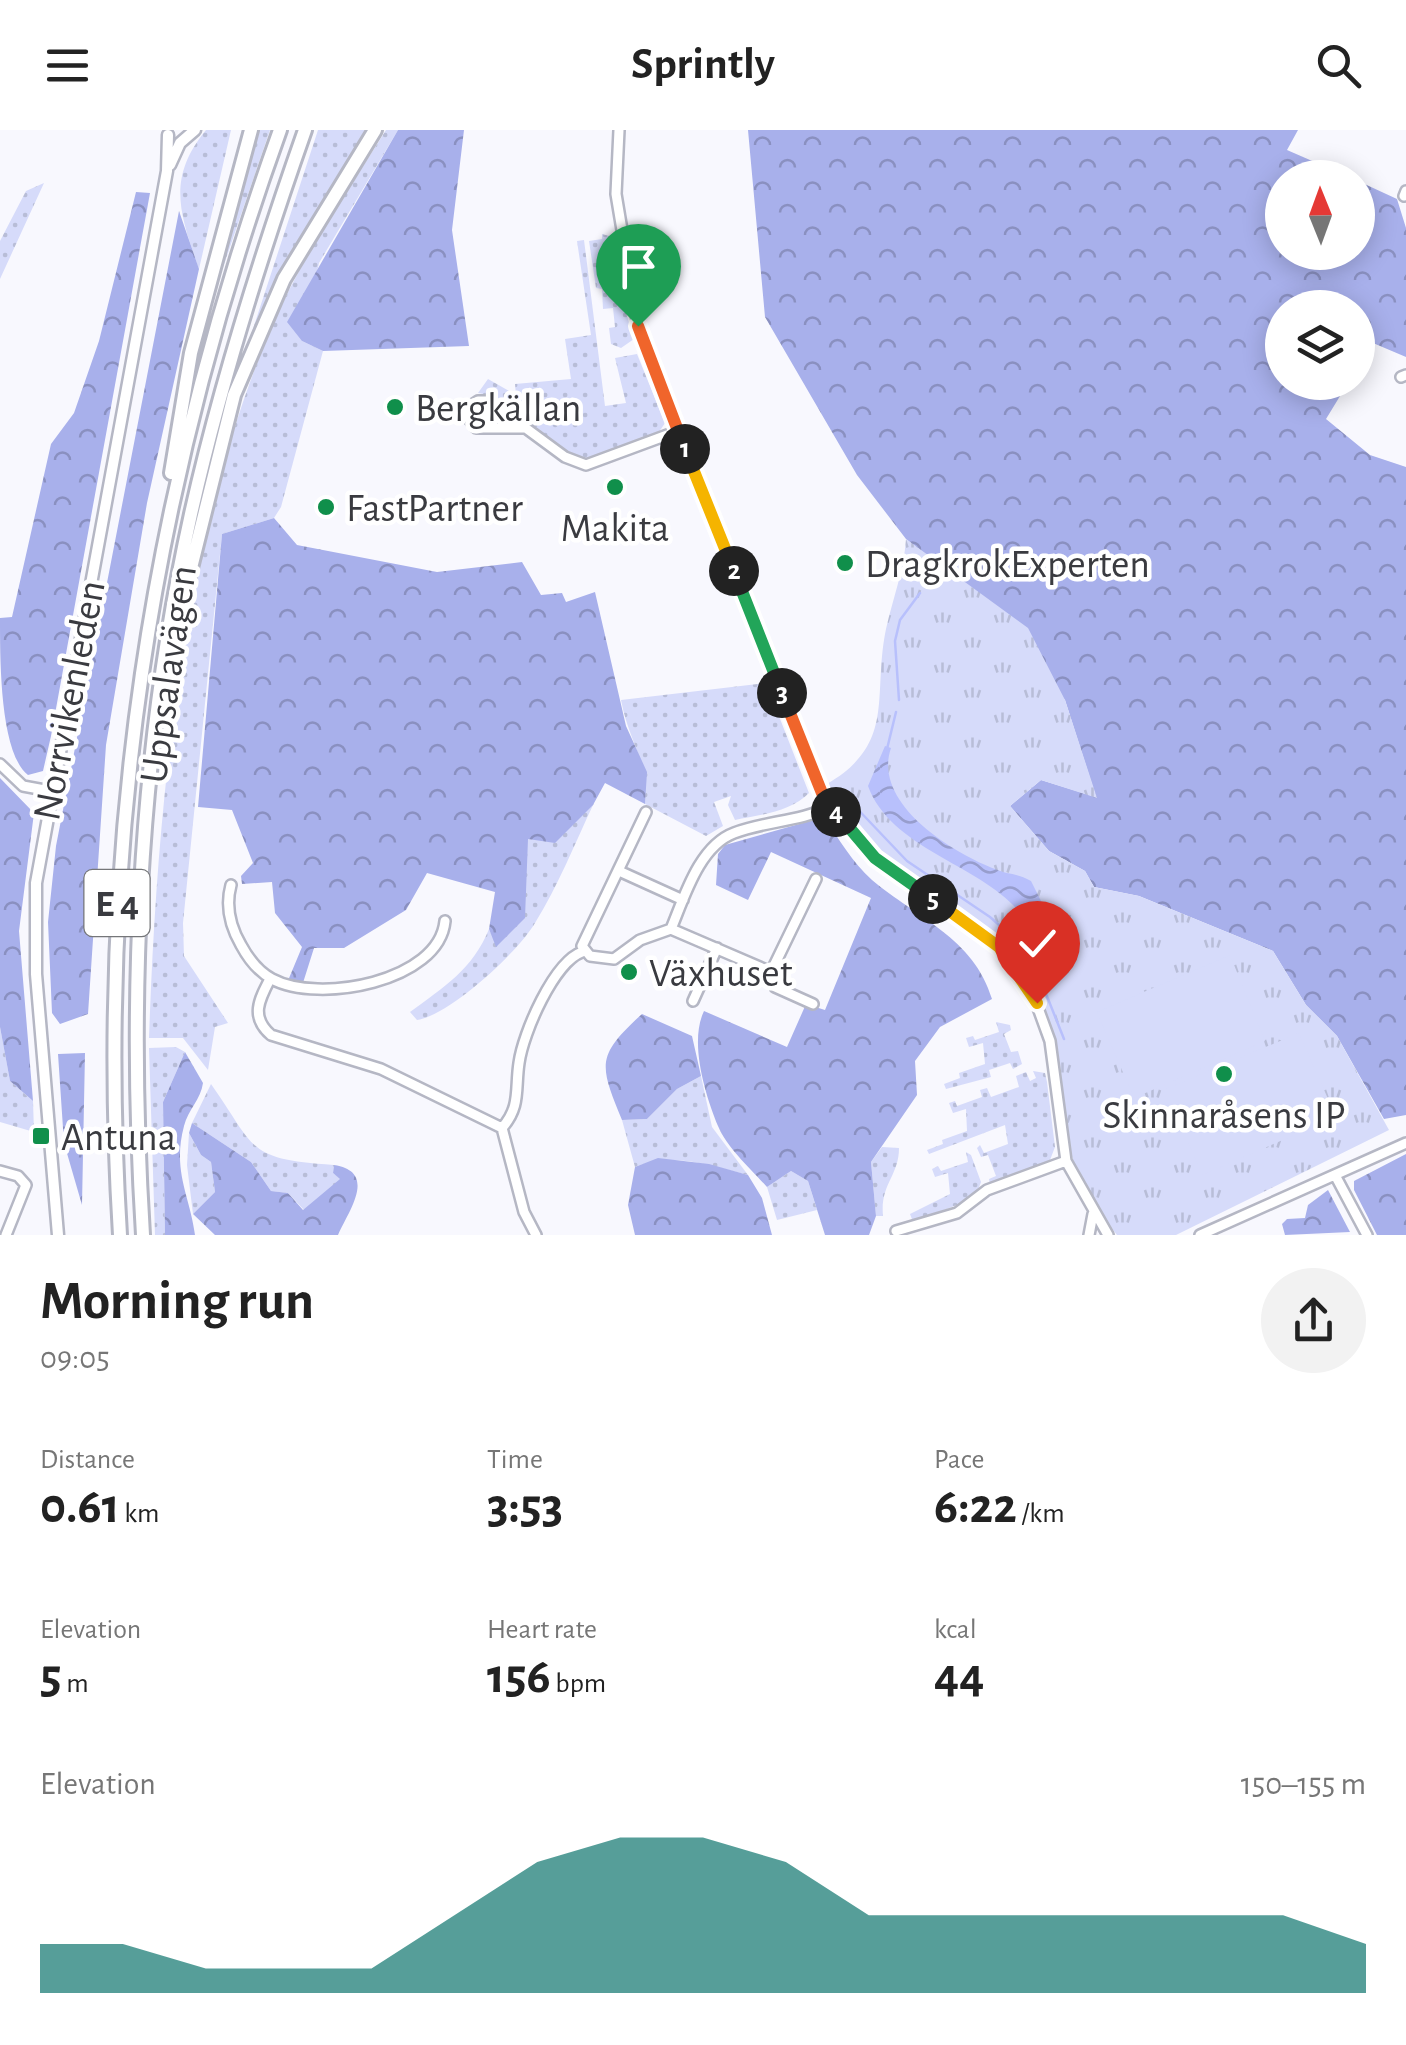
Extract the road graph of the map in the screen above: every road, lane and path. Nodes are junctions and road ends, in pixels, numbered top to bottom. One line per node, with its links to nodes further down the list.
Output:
1 (251, 130): 11 (highway)
2 (280, 130): 11 (highway, Uppsalavägen / E 4)
3 (305, 130): 12 (highway, Uppsalavägen / E 4)
4 (375, 130): 12 (highway)
5 (619, 130): 10 (street)
6 (166, 132): 7 (main road); 8 (main road, Norrvikenleden)
7 (191, 133): 8 (main road, Norrvikenleden)
8 (167, 171): 14 (main road, Norrvikenleden)
9 (525, 428): 9 (street); 10 (street)
10 (678, 432): 15 (street)
11 (157, 573): 38 (highway, Uppsalavägen / E 4)
12 (166, 669): 39 (highway, Uppsalavägen / E 4)
13 (0, 764): 14 (street)
14 (50, 792): 37 (main road, Norrvikenleden)
15 (832, 807): 20 (street); 31 (street)
16 (646, 812): 17 (street)
17 (618, 871): 20 (street); 24 (street)
18 (816, 879): 25 (street)
19 (231, 885): 26 (street)
20 (683, 900): 22 (street)
21 (446, 921): 26 (street)
22 (671, 928): 23 (street); 24 (street)
23 (717, 948): 25 (street); 27 (street)
24 (582, 952): 29 (street)
25 (771, 972): 28 (street)
26 (270, 979): 29 (street)
27 (693, 1001)
28 (813, 1004)
29 (502, 1128): 40 (street)
30 (1406, 1144): 33 (street)
31 (1066, 1160): 34 (street); 35 (street)
32 (0, 1171): 36 (street)
33 (1335, 1175): 43 (street); 44 (street)
34 (1093, 1214): 41 (street); 42 (street)
35 (896, 1231)
36 (6, 1235)
37 (58, 1235)
38 (120, 1235)
39 (143, 1235)
40 (536, 1235)
41 (1089, 1235)
42 (1108, 1235)
43 (1200, 1235)
44 (1366, 1235)

